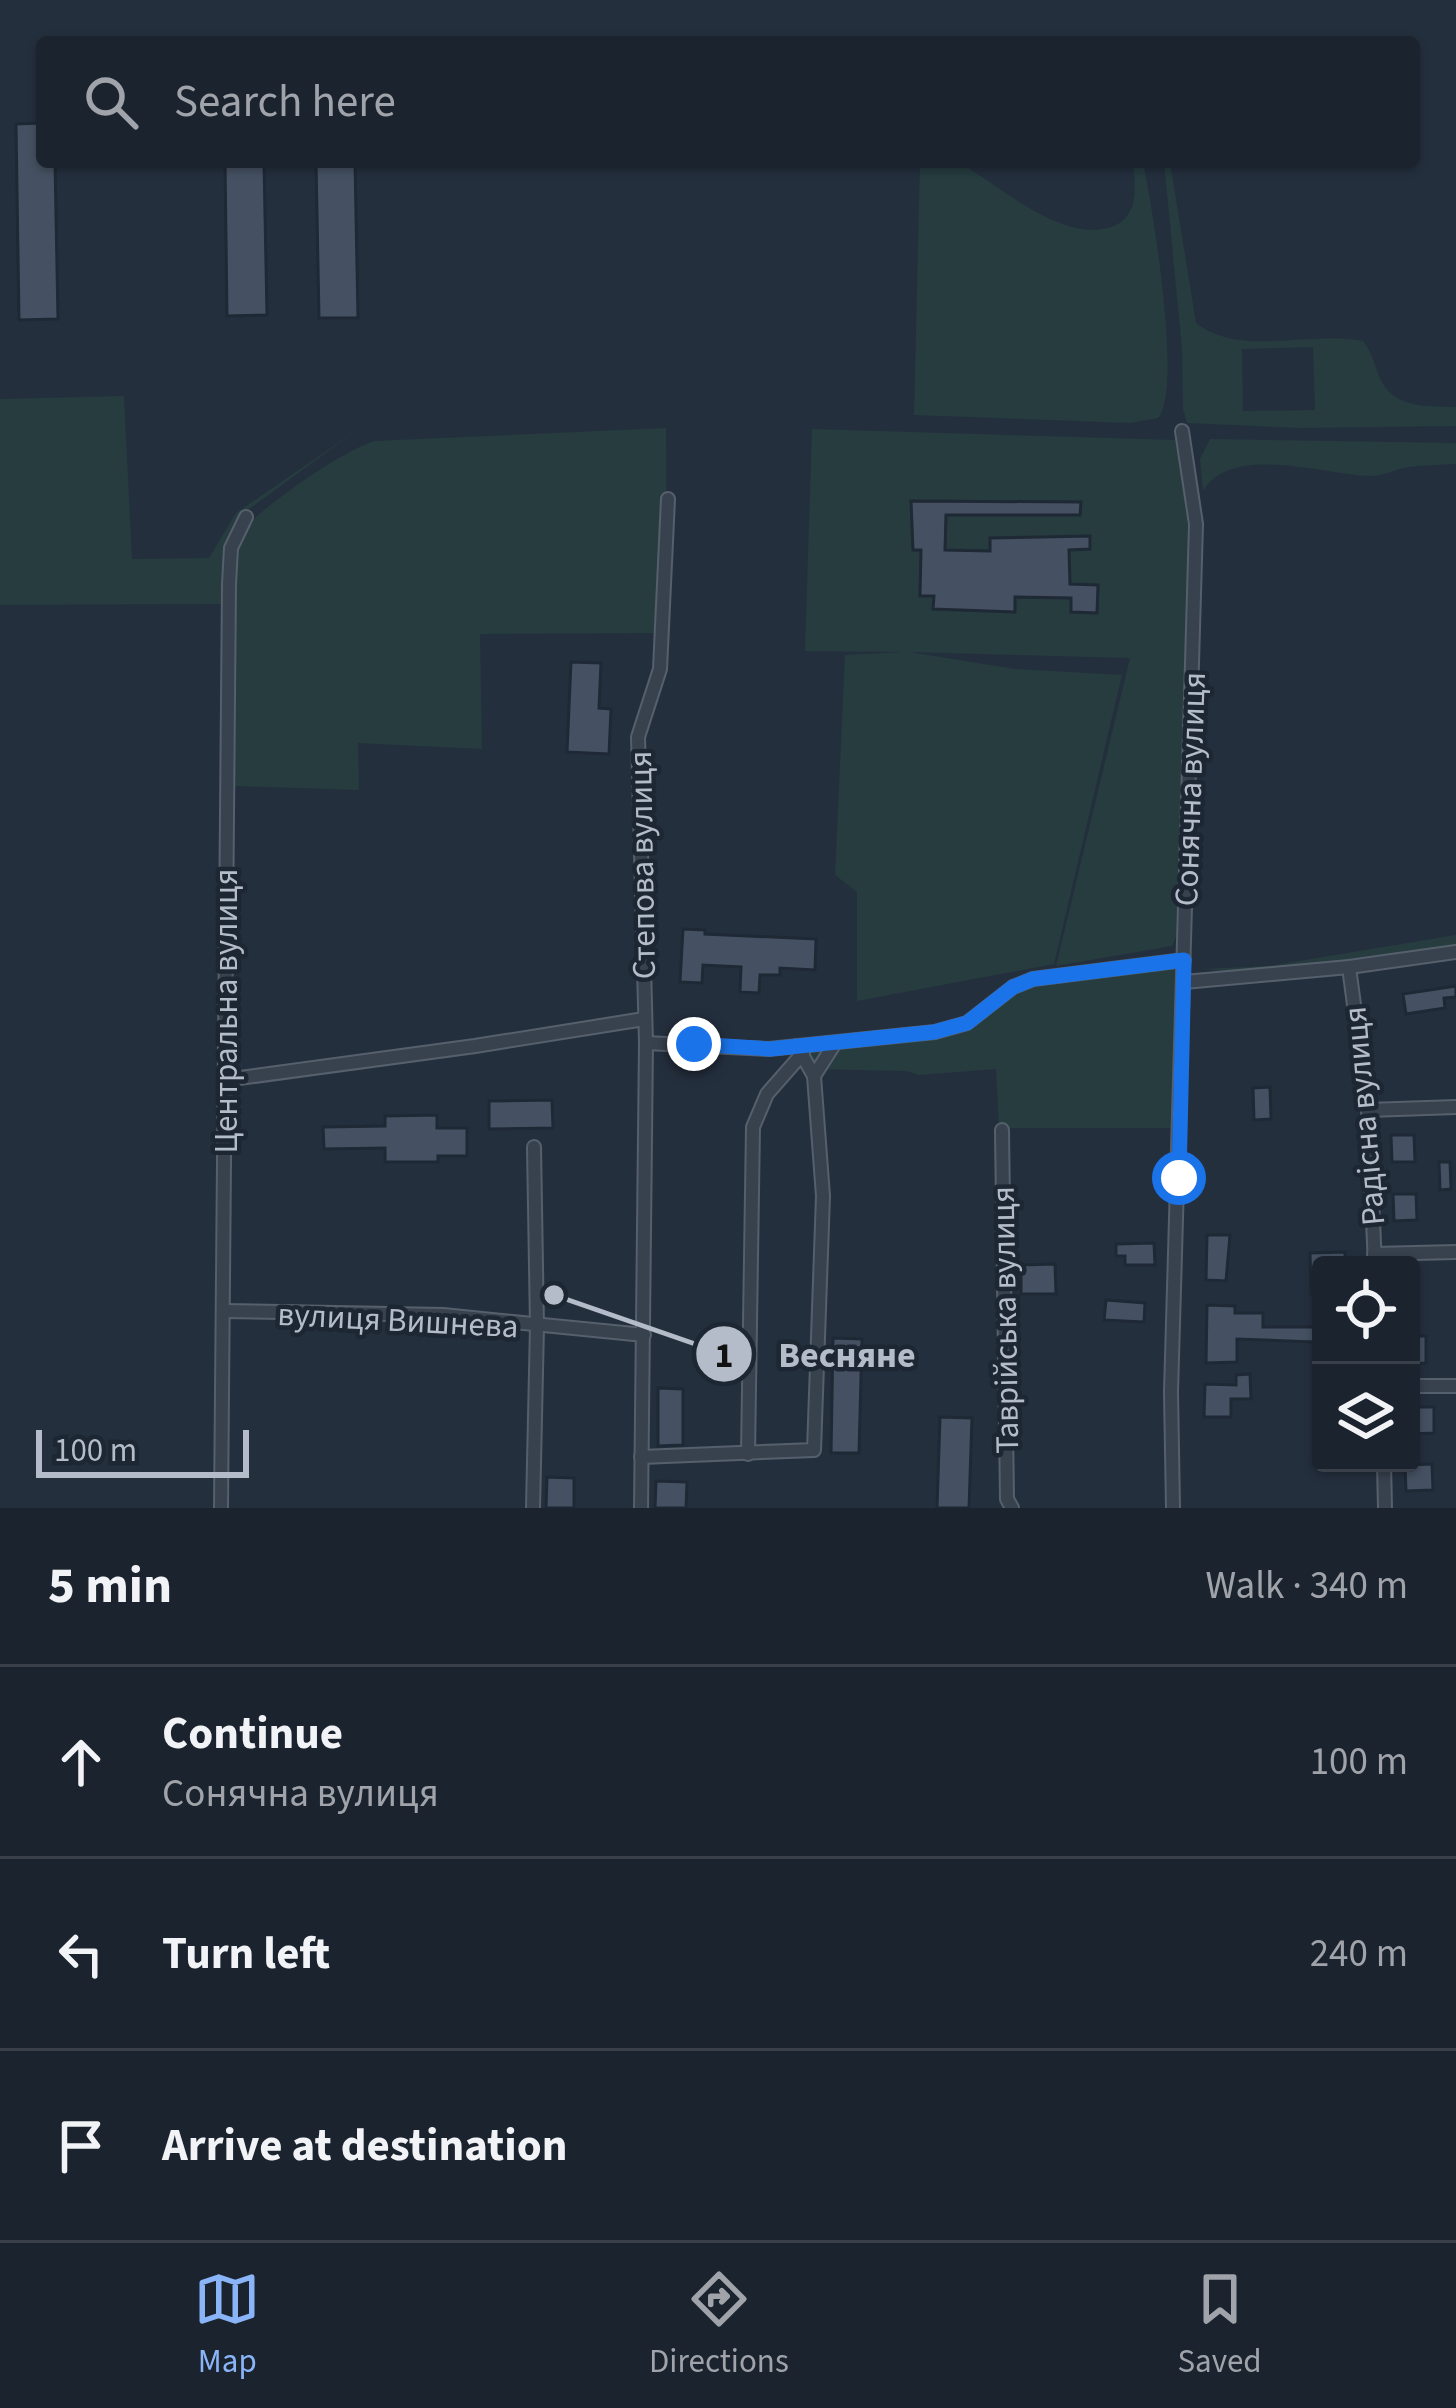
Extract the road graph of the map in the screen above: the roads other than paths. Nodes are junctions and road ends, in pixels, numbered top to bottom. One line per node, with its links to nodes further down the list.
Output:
1 (1183, 431): 5 (street, Сонячна вулиця)
2 (668, 499): 8 (street, Степова вулиця)
3 (246, 517): 13 (street, Центральна вулиця)
4 (1456, 952): 6 (street)
5 (1184, 960): 7 (street, Сонячна вулиця); 10 (street)
6 (1349, 968): 7 (street); 15 (street, Радісна вулиця)
7 (1184, 982): 33 (street, Сонячна вулиця)
8 (644, 1018): 9 (street, Степова вулиця); 13 (street)
9 (646, 1043): 11 (street); 23 (street, Степова вулиця)
10 (835, 1043): 11 (street); 12 (street)
11 (800, 1050): 12 (street); 26 (street)
12 (814, 1076): 26 (street)
13 (225, 1080): 21 (street, Центральна вулиця)
14 (1456, 1107): 15 (street)
15 (1368, 1110): 19 (street, Радісна вулиця)
16 (1002, 1130): 32 (street, Таврійська вулиця)
17 (534, 1147): 22 (street)
18 (1456, 1252): 20 (street)
19 (1374, 1256)
20 (1415, 1256)
21 (223, 1311): 22 (street, вулиця Вишнева); 29 (street, Центральна вулиця)
22 (537, 1326): 23 (street, вулиця Вишнева); 30 (street)
23 (644, 1335): 27 (street, Степова вулиця)
24 (1420, 1386): 25 (street)
25 (1456, 1386)
26 (748, 1454): 27 (street)
27 (641, 1457): 31 (street, Степова вулиця)
28 (1384, 1472): 34 (street)
29 (221, 1508)
30 (533, 1508)
31 (641, 1508)
32 (1012, 1508)
33 (1173, 1508)
34 (1385, 1508)

